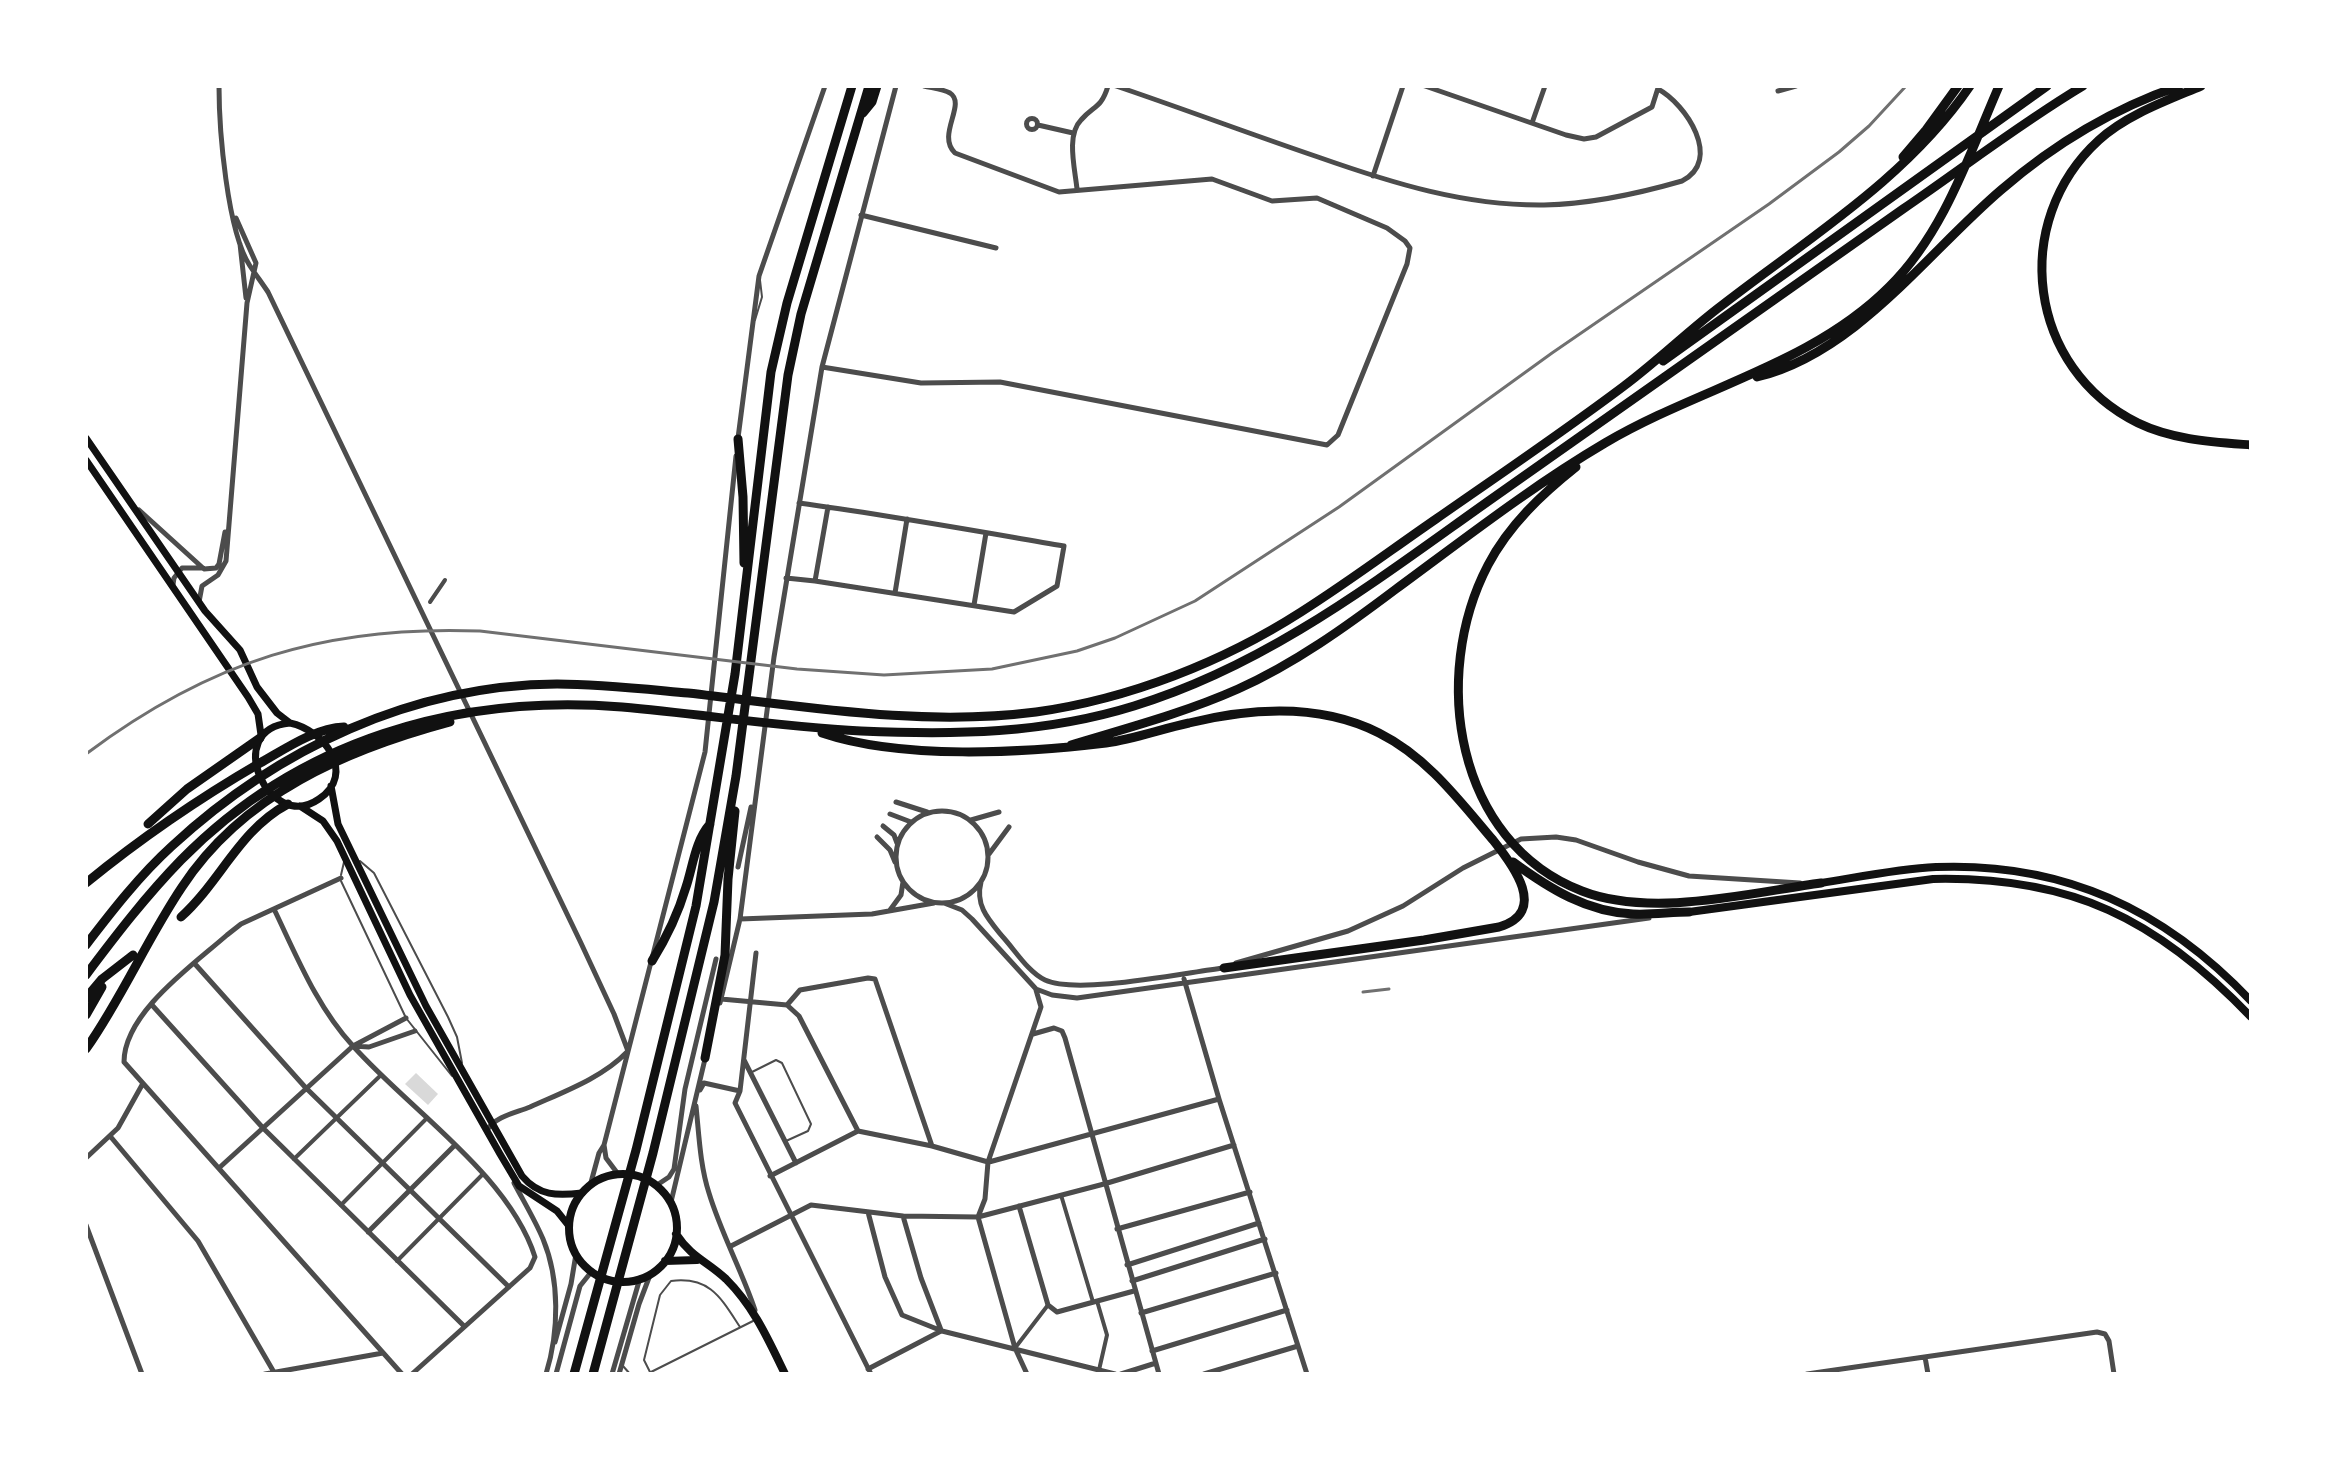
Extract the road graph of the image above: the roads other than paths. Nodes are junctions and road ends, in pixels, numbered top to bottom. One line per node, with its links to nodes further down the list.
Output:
1 (219, 86): 31 (street)
2 (825, 86): 40 (street)
3 (852, 86): 55 (highway)
4 (869, 86): 23 (highway)
5 (877, 86): 23 (highway)
6 (896, 86): 30 (street)
7 (924, 86): 28 (street)
8 (1108, 86): 26 (street)
9 (1116, 86): 27 (street)
10 (1403, 86): 27 (street)
11 (1425, 86): 24 (street)
12 (1545, 86): 24 (street)
13 (1796, 86): 22 (street)
14 (1958, 86): 29 (highway)
15 (1970, 86): 29 (highway)
16 (1999, 86): 37 (highway)
17 (2047, 86): 38 (highway)
18 (2083, 86): 63 (highway)
19 (2179, 86): 37 (highway)
20 (2201, 86): 42 (highway)
21 (1658, 88): 24 (street); 27 (street)
22 (1778, 91)
23 (859, 119): 67 (highway)
24 (1532, 123)
25 (1038, 125): 26 (street)
26 (1073, 133): 28 (street)
27 (1373, 176)
28 (1077, 189): 36 (street)
29 (1868, 194): 38 (highway)
30 (861, 215): 33 (street); 36 (street)
31 (233, 216): 32 (street); 34 (street)
32 (239, 235): 34 (street); 35 (street)
33 (996, 248)
34 (256, 273): 35 (street); 126 (street)
35 (247, 303): 47 (street)
36 (822, 367): 44 (street)
37 (1734, 382): 41 (highway)
38 (1627, 384): 62 (highway)
39 (86, 438): 45 (main road)
40 (738, 439): 55 (highway); 104 (street)
41 (1606, 443): 65 (highway); 93 (highway)
42 (2251, 445)
43 (86, 460): 56 (main road)
44 (799, 503): 46 (street); 52 (street)
45 (132, 505): 50 (street); 51 (main road)
46 (828, 507): 48 (street); 54 (street)
47 (228, 519): 50 (street); 59 (street)
48 (907, 519): 49 (street); 57 (street)
49 (986, 533): 60 (street); 60 (street)
50 (204, 569): 51 (street)
51 (177, 572): 56 (street); 59 (main road)
52 (786, 578): 54 (street); 66 (street)
53 (445, 580): 58 (street)
54 (815, 581): 57 (street)
55 (745, 583): 77 (highway)
56 (173, 587): 64 (main road)
57 (895, 593): 60 (street)
58 (430, 602)
59 (199, 603): 61 (main road)
60 (974, 605)
61 (290, 723): 64 (main road); 68 (main road)
62 (353, 726): 92 (highway); 100 (highway)
63 (812, 729): 65 (highway); 71 (highway)
64 (261, 736): 70 (main road); 79 (highway)
65 (1071, 745): 86 (highway)
66 (761, 747): 88 (street); 99 (street)
67 (736, 776): 127 (highway); 224 (highway)
68 (331, 786): 72 (main road); 85 (main road)
69 (896, 802): 73 (street)
70 (288, 804): 72 (main road); 98 (highway)
71 (250, 806): 110 (highway); 125 (highway)
72 (300, 806): 85 (main road)
73 (928, 812): 76 (street); 78 (street)
74 (999, 812): 76 (street)
75 (890, 814): 78 (street)
76 (971, 820): 84 (street)
77 (712, 821): 104 (highway); 223 (highway)
78 (911, 822): 83 (street)
79 (148, 824)
80 (883, 826): 83 (street)
81 (1009, 827): 84 (street)
82 (877, 837): 87 (street)
83 (897, 845): 87 (street)
84 (988, 855): 91 (street)
85 (349, 856): 89 (lane); 129 (main road); 129 (lane); 132 (main road)
86 (1507, 858): 97 (highway); 107 (highway)
87 (896, 864): 90 (street)
88 (738, 867)
89 (341, 878): 95 (street); 121 (lane)
90 (903, 882): 94 (street); 96 (street)
91 (981, 882): 94 (street); 109 (street)
92 (86, 883)
93 (1821, 883): 107 (street); 115 (main road)
94 (941, 903): 96 (street); 112 (street)
95 (274, 909): 105 (street); 124 (street)
96 (889, 911): 99 (street)
97 (1689, 912): 111 (street); 120 (main road)
98 (181, 917)
99 (740, 919): 114 (street)
100 (86, 945)
101 (756, 953): 116 (street)
102 (133, 955): 106 (highway)
103 (716, 959): 161 (street)
104 (652, 961): 126 (street)
105 (194, 964): 117 (street); 134 (street)
106 (119, 965): 113 (highway); 119 (highway)
107 (1224, 968): 108 (street)
108 (1191, 972): 109 (street); 111 (street)
109 (1175, 974): 111 (street)
110 (86, 975)
111 (1185, 982): 112 (street); 137 (street)
112 (1036, 989): 123 (street)
113 (86, 998)
114 (721, 999): 116 (street); 127 (street)
115 (2251, 1001)
116 (750, 1002): 118 (street); 128 (street)
117 (152, 1005): 133 (street); 141 (street)
118 (787, 1005): 143 (street); 150 (street)
119 (86, 1015)
120 (2251, 1017)
121 (406, 1018): 122 (lane); 124 (street)
122 (415, 1031): 124 (street); 132 (lane)
123 (1032, 1035): 144 (street); 154 (street)
124 (353, 1046): 131 (street); 134 (street)
125 (86, 1049)
126 (628, 1051): 140 (street); 147 (street)
127 (705, 1058): 136 (street)
128 (744, 1060): 130 (street); 135 (street)
129 (464, 1072): 140 (main road)
130 (750, 1072): 146 (street); 146 (lane)
131 (381, 1075): 138 (street); 139 (street)
132 (457, 1082): 142 (main road)
133 (142, 1085): 145 (street); 157 (street)
134 (305, 1087): 138 (street); 141 (street)
135 (740, 1091): 136 (street); 160 (street)
136 (697, 1098): 168 (street); 183 (street)
137 (1219, 1099): 144 (street); 148 (street)
138 (336, 1118): 153 (street); 155 (street)
139 (426, 1119): 149 (street); 155 (street)
140 (492, 1121): 142 (street); 166 (main road)
141 (263, 1128): 153 (street); 157 (street)
142 (487, 1130): 151 (main road)
143 (858, 1131): 150 (street); 156 (street)
144 (1091, 1135): 154 (street); 162 (street)
145 (110, 1136): 152 (street); 214 (street)
146 (786, 1141): 156 (street)
147 (604, 1145): 159 (street); 163 (street)
148 (1234, 1145): 162 (street); 165 (street)
149 (454, 1146): 158 (street); 164 (street)
150 (932, 1146): 154 (street)
151 (500, 1154): 178 (main road); 210 (street)
152 (86, 1158)
153 (294, 1159): 169 (street)
154 (988, 1162): 174 (street)
155 (383, 1163): 164 (street); 169 (street)
156 (796, 1163): 160 (street)
157 (219, 1168): 207 (street)
158 (483, 1174): 175 (street); 194 (street)
159 (618, 1174): 161 (main road); 163 (main road)
160 (770, 1176): 172 (street)
161 (656, 1184): 168 (main road)
162 (1104, 1184): 167 (street); 179 (street)
163 (590, 1186): 166 (main road)
164 (410, 1191): 175 (street); 180 (street)
165 (1250, 1192): 176 (street); 179 (street)
166 (582, 1193): 178 (main road)
167 (1061, 1195): 170 (street); 196 (street)
168 (671, 1202): 181 (main road)
169 (341, 1205): 180 (street)
170 (1019, 1206): 174 (street); 197 (street)
171 (868, 1212): 172 (street); 173 (street); 203 (street)
172 (790, 1216): 183 (street); 213 (street)
173 (903, 1216): 174 (street); 203 (street)
174 (978, 1217): 205 (street)
175 (440, 1219): 186 (street); 194 (street)
176 (1259, 1223): 182 (street); 188 (street)
177 (86, 1225): 217 (street)
178 (569, 1226): 184 (main road)
179 (1117, 1229): 188 (street)
180 (368, 1232): 186 (street)
181 (676, 1234): 185 (main road); 187 (main road)
182 (1265, 1239): 190 (street); 193 (street)
183 (731, 1246): 200 (street)
184 (576, 1254): 189 (main road); 210 (street)
185 (697, 1260): 187 (main road); 200 (main road)
186 (397, 1261): 201 (street)
187 (665, 1261): 191 (main road)
188 (1127, 1265): 193 (street)
189 (592, 1271): 192 (main road); 222 (street)
190 (1276, 1273): 198 (street); 199 (street)
191 (650, 1275): 192 (main road); 209 (street)
192 (640, 1278): 225 (street)
193 (1132, 1281): 195 (street)
194 (509, 1287): 201 (street)
195 (1135, 1290): 196 (street); 199 (street)
196 (1095, 1302): 197 (street); 212 (street)
197 (1048, 1305): 205 (street)
198 (1287, 1310): 204 (street); 206 (street)
199 (1141, 1313): 206 (street)
200 (758, 1317): 202 (lane); 216 (main road)
201 (464, 1326): 220 (street)
202 (740, 1327): 215 (lane); 215 (lane)
203 (942, 1331): 205 (street); 213 (street)
204 (1298, 1346): 231 (street); 232 (street)
205 (1015, 1348): 212 (street); 228 (street)
206 (1152, 1351): 211 (street)
207 (384, 1353): 214 (street); 219 (street)
208 (1925, 1357): 233 (street); 234 (street); 235 (street)
209 (622, 1361): 226 (street); 227 (lane)
210 (550, 1362): 221 (street)
211 (1156, 1363): 229 (street); 230 (street)
212 (1099, 1370): 229 (street)
213 (869, 1372)
214 (274, 1373): 218 (street)
215 (649, 1373)
216 (781, 1373)
217 (142, 1374)
218 (265, 1374)
219 (402, 1374)
220 (412, 1374)
221 (546, 1374)
222 (556, 1374)
223 (574, 1374)
224 (593, 1374)
225 (612, 1374)
226 (619, 1374)
227 (630, 1374)
228 (1027, 1374)
229 (1118, 1374)
230 (1159, 1374)
231 (1204, 1374)
232 (1307, 1374)
233 (1807, 1374)
234 (1928, 1374)
235 (2114, 1374)

